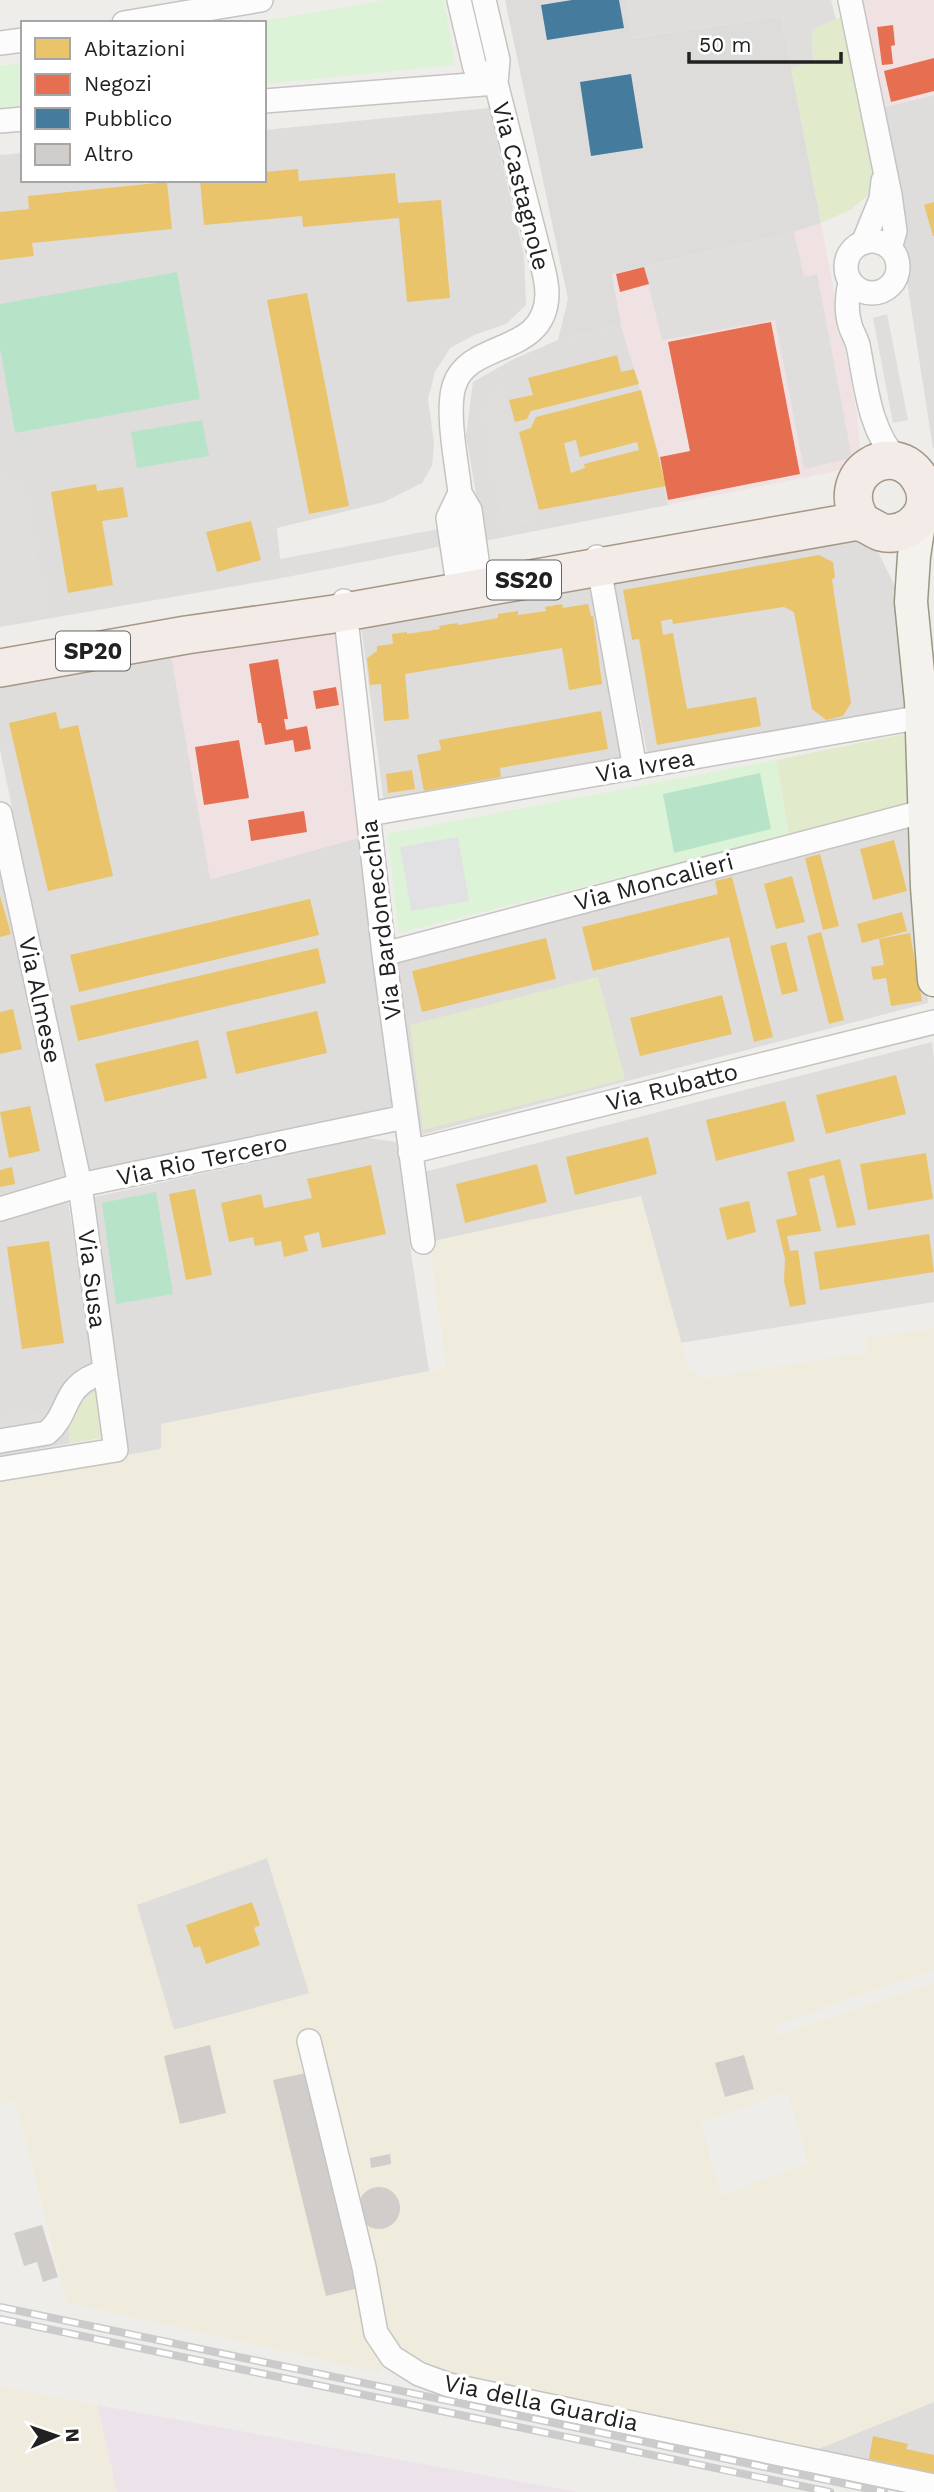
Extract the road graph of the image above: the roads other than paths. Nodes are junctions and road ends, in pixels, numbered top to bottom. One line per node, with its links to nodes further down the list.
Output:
1 (261, 0): 5 (street)
2 (458, 0): 8 (street, Via Castagnole)
3 (484, 0): 8 (street, Via Castagnole)
4 (850, 0): 12 (street)
5 (136, 21)
6 (21, 40): 7 (street)
7 (0, 43)
8 (496, 83): 9 (street); 20 (street, Via Castagnole)
9 (266, 101)
10 (21, 119): 11 (street)
11 (0, 121)
12 (885, 171): 13 (street); 14 (street)
13 (863, 243): 14 (street); 15 (street)
14 (890, 248): 16 (street)
15 (850, 282): 16 (street); 17 (street)
16 (872, 293): 17 (street)
17 (857, 341): 18 (street)
18 (899, 493): 19 (main road, SS20); 21 (street); 21 (street)
19 (597, 560): 20 (main road, SS20); 26 (street)
20 (469, 583): 22 (main road, SS20)
21 (911, 602): 25 (street)
22 (345, 605): 23 (main road, SS20); 29 (street, Via Bardonecchia)
23 (186, 635): 24 (main road, SP20)
24 (0, 668)
25 (922, 718): 26 (street, Via Ivrea); 27 (street)
26 (635, 768): 29 (street, Via Ivrea)
27 (925, 811): 30 (street, Via Moncalieri); 31 (street)
28 (0, 814): 35 (street, Via Almese)
29 (369, 814): 30 (street, Via Bardonecchia)
30 (384, 954): 33 (street, Via Bardonecchia)
31 (934, 980)
32 (934, 1022): 34 (street, Via Rubatto)
33 (405, 1117): 34 (street, Via Bardonecchia); 35 (street, Via Rio Tercero)
34 (410, 1152): 37 (street, Via Bardonecchia)
35 (80, 1185): 36 (street, Via Rio Tercero); 38 (street, Via Susa)
36 (0, 1209)
37 (423, 1242)
38 (104, 1372): 39 (street); 40 (street, Via Susa)
39 (0, 1441)
40 (0, 1469)
41 (309, 2041): 42 (street, Via della Guardia)
42 (934, 2486)

